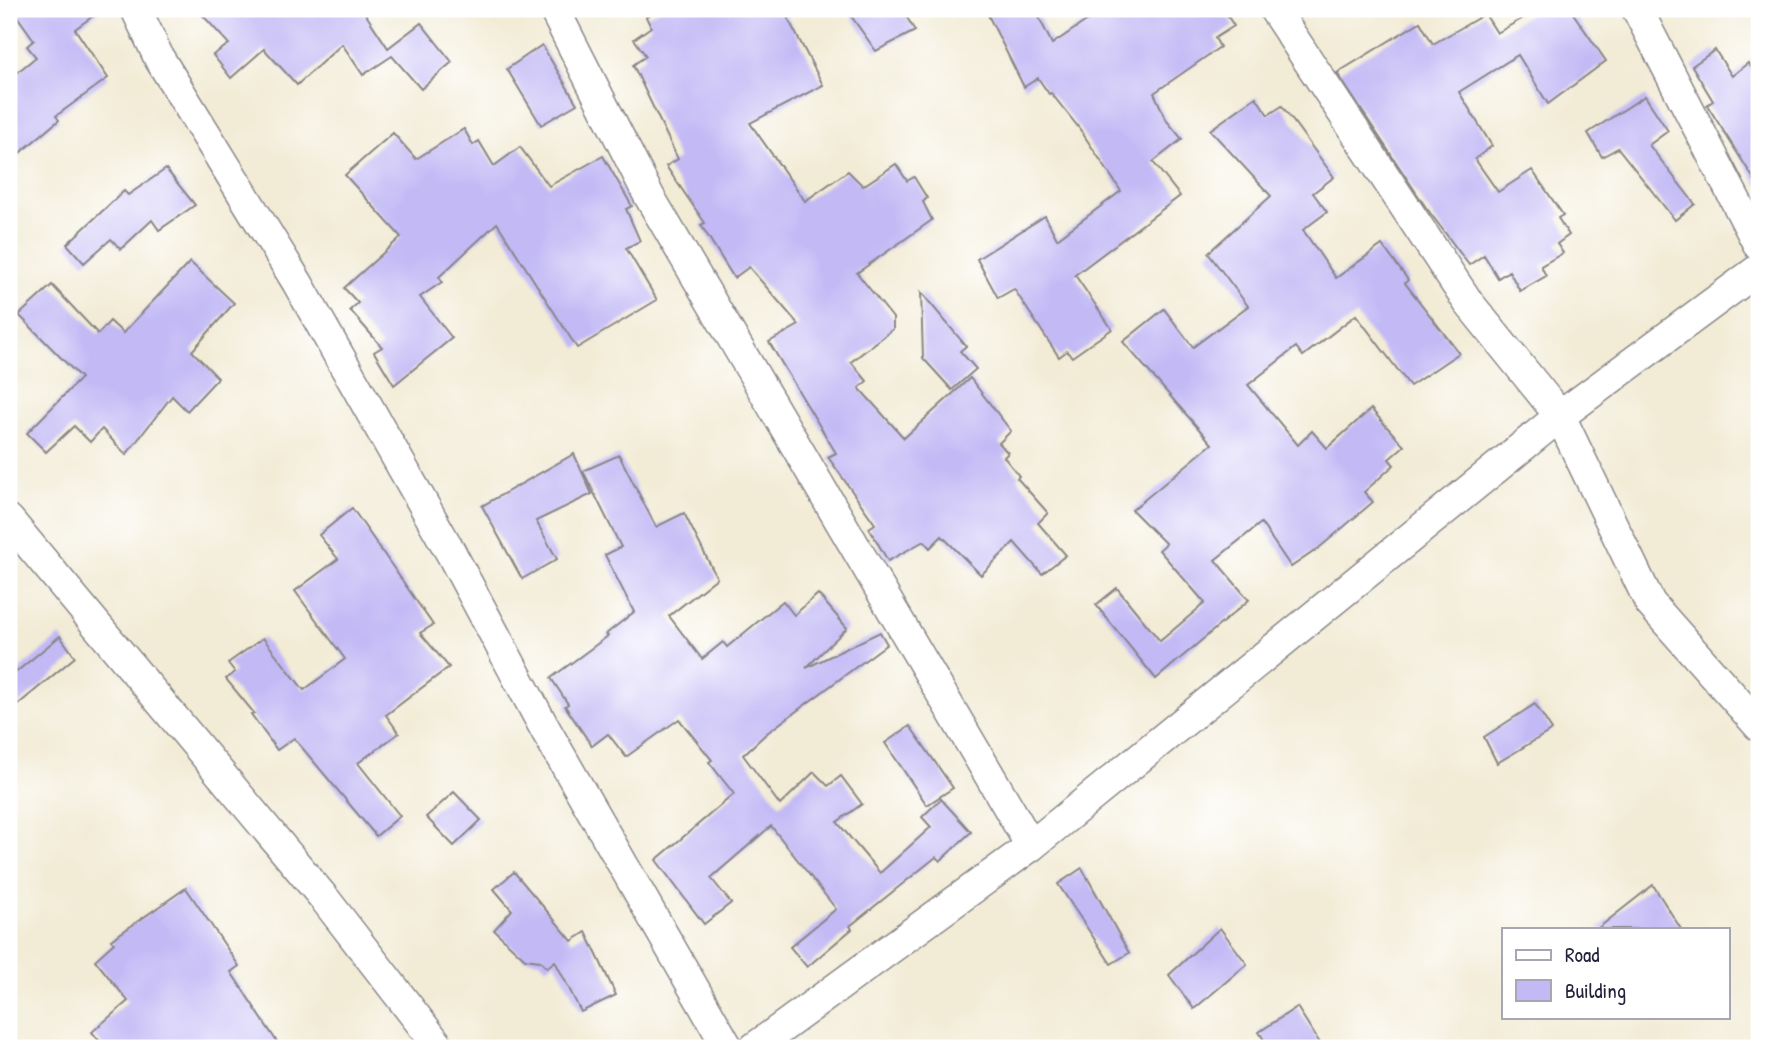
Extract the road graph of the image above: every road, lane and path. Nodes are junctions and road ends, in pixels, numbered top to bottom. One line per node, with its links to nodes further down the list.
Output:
1 (136, 9): 12 (street)
2 (554, 9): 10 (street)
3 (1275, 9): 7 (street)
4 (1637, 9): 5 (street)
5 (1759, 246)
6 (1759, 269): 7 (street)
7 (1560, 416): 9 (street); 10 (street)
8 (9, 520): 11 (street)
9 (1759, 726)
10 (1031, 846): 13 (street)
11 (440, 1048)
12 (728, 1048)
13 (754, 1048)

